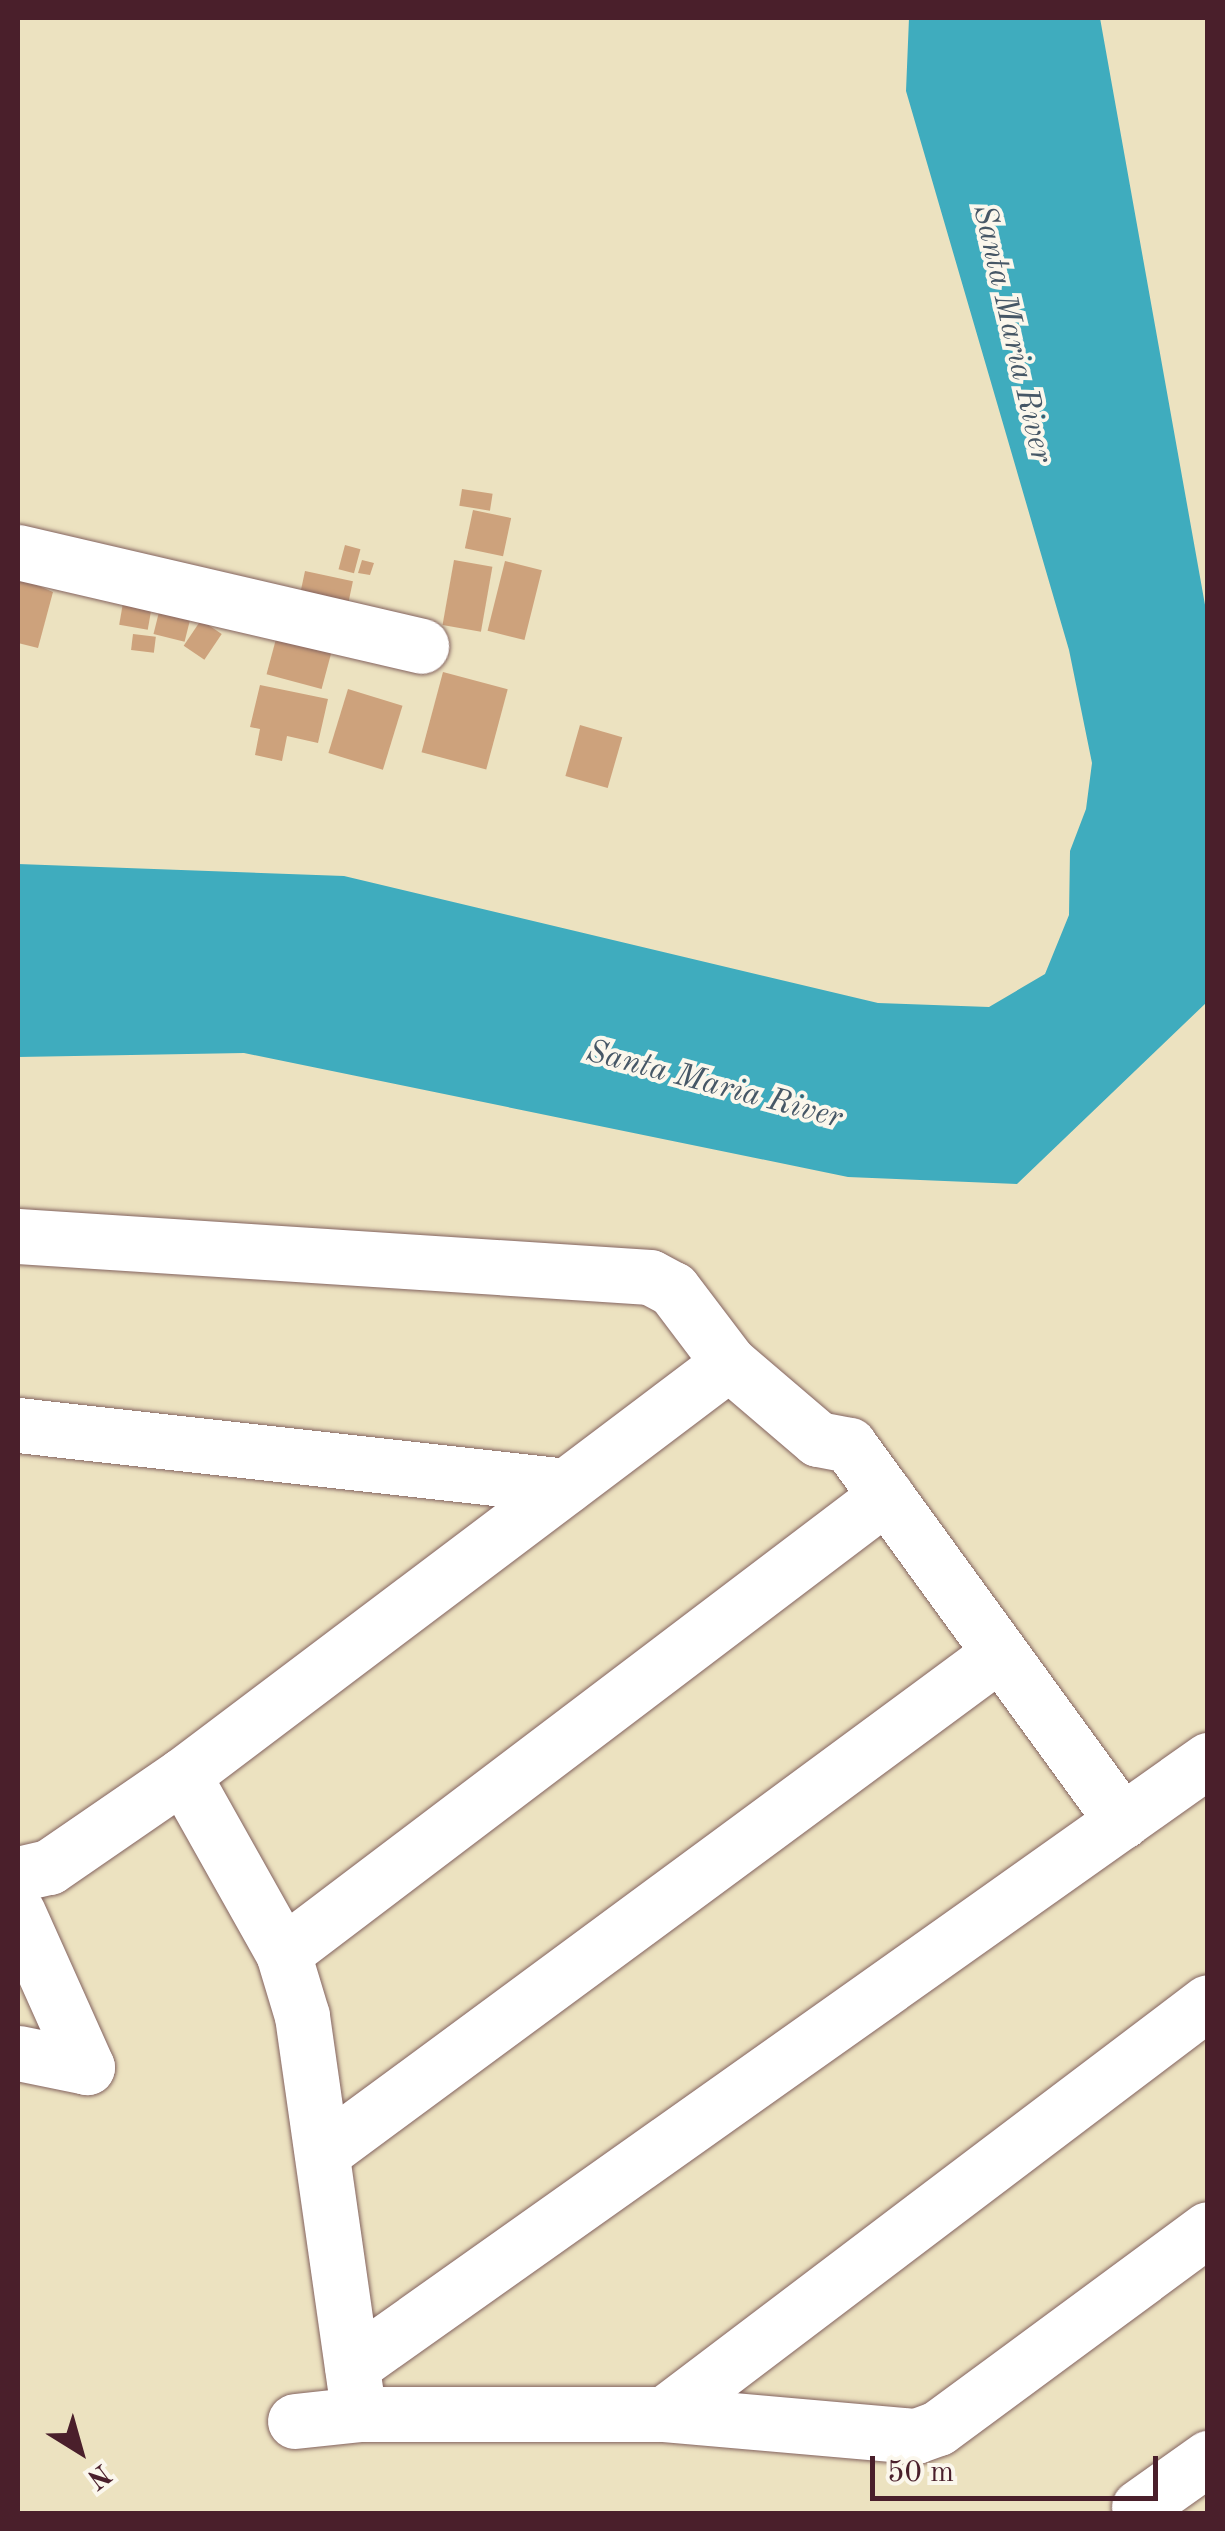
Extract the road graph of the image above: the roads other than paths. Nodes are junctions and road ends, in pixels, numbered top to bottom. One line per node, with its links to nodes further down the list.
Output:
1 (18, 552): 2 (street)
2 (421, 646)
3 (18, 1236): 4 (street)
4 (730, 1363): 6 (street); 7 (street)
5 (18, 1425): 6 (street)
6 (566, 1486): 10 (street)
7 (886, 1496): 8 (street); 14 (street)
8 (1000, 1653): 11 (street); 17 (street)
9 (1208, 1760): 11 (street)
10 (183, 1775): 12 (street); 14 (street)
11 (1122, 1822): 19 (street)
12 (18, 1874)
13 (18, 1913): 16 (street)
14 (282, 1953): 17 (street)
15 (1208, 2002): 20 (street)
16 (18, 2054)
17 (322, 2153): 19 (street)
18 (1208, 2230): 20 (street)
19 (355, 2390): 20 (street); 21 (street)
20 (664, 2414)
21 (295, 2421)
22 (1206, 2461): 23 (street)
23 (1139, 2507)

